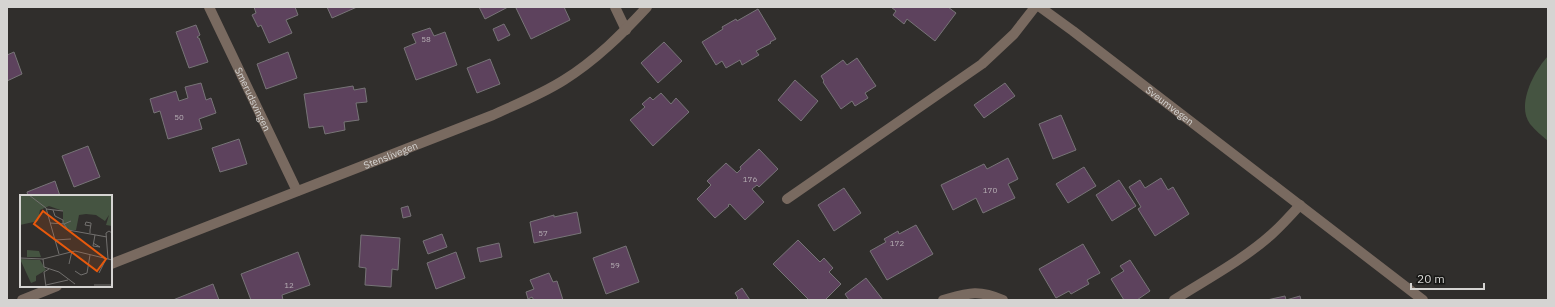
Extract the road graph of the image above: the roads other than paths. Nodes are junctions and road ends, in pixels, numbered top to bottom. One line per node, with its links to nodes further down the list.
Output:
1 (209, 7): 7 (street, Smerudsvingen)
2 (615, 7): 6 (street)
3 (647, 7): 6 (street, Stenslivegen)
4 (1035, 7): 8 (street)
5 (1040, 7): 9 (street, Sveumvegen)
6 (626, 30): 7 (street, Stenslivegen)
7 (297, 191): 10 (street, Stenslivegen)
8 (787, 199)
9 (1300, 205): 15 (street); 16 (street, Sveumvegen)
10 (112, 264)
11 (54, 287): 12 (street)
12 (22, 300)
13 (943, 300): 14 (street)
14 (1003, 300)
15 (1174, 300)
16 (1422, 300)

